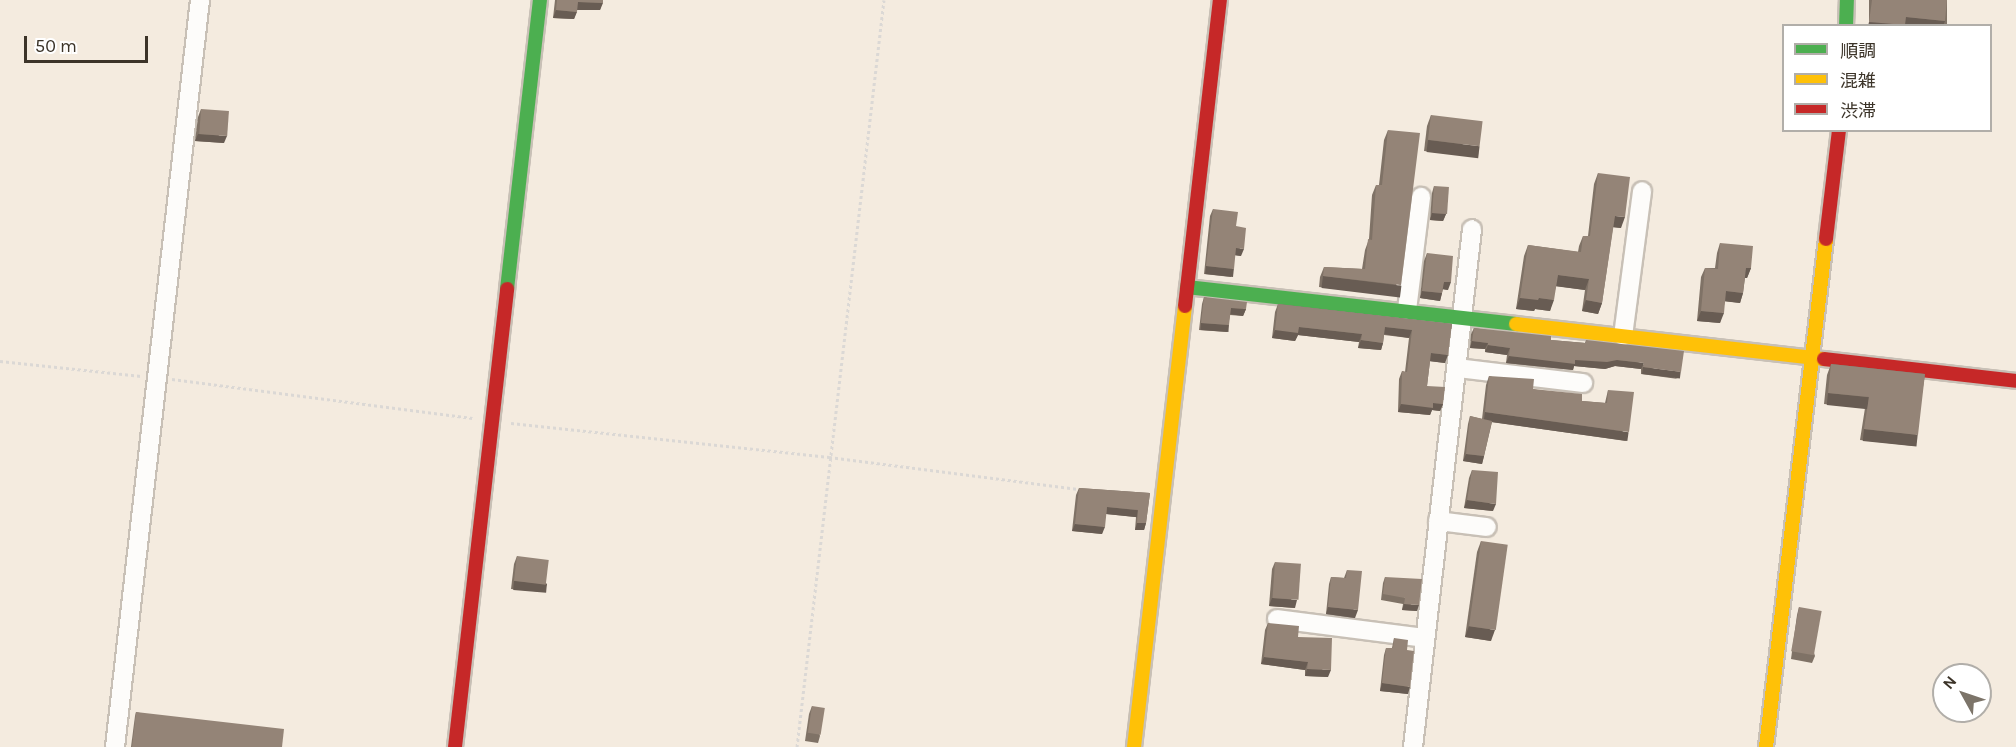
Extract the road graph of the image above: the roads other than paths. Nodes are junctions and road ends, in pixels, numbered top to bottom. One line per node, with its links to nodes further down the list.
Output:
1 (200, 0): 22 (street)
2 (540, 0): 23 (street)
3 (1220, 0): 10 (street)
4 (1847, 0): 5 (street)
5 (1846, 24)
6 (1839, 132): 14 (street)
7 (1642, 191): 13 (street)
8 (1421, 197): 11 (street)
9 (1472, 229): 12 (street)
10 (1186, 287): 11 (street); 24 (street)
11 (1407, 310): 12 (street)
12 (1461, 317): 13 (street); 15 (street)
13 (1623, 336): 14 (street)
14 (1813, 356): 16 (street); 26 (street)
15 (1456, 368): 17 (street); 18 (street)
16 (2016, 381)
17 (1583, 383)
18 (1438, 520): 19 (street); 21 (street)
19 (1487, 527)
20 (1277, 619): 21 (street)
21 (1425, 638): 25 (street)
22 (115, 747)
23 (455, 747)
24 (1134, 747)
25 (1413, 747)
26 (1766, 747)

